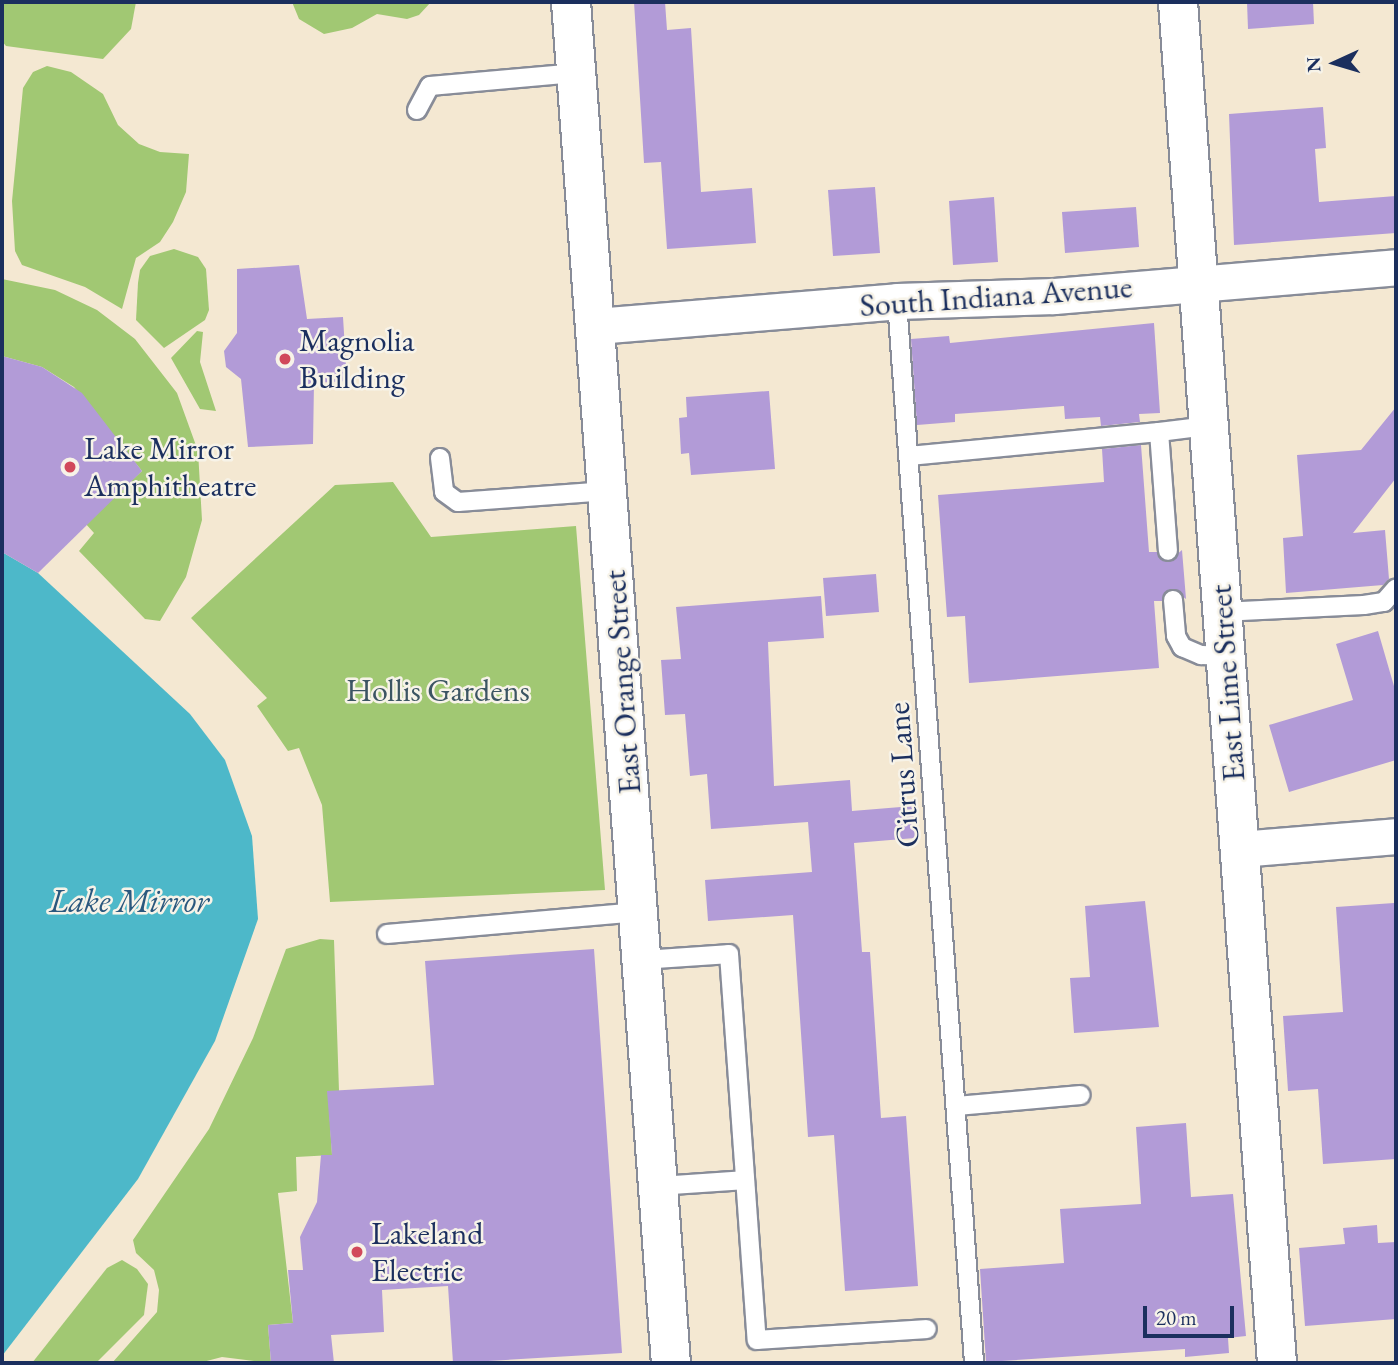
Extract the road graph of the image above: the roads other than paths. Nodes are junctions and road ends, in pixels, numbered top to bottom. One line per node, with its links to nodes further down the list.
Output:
1 (571, 2): 3 (street, East Orange Street)
2 (1178, 2): 6 (street, East Lime Street)
3 (577, 73): 4 (lane); 8 (street, East Orange Street)
4 (416, 110)
5 (1396, 267): 6 (street, South Indiana Avenue)
6 (1197, 282): 7 (street, South Indiana Avenue); 9 (street, East Lime Street)
7 (897, 301): 8 (street, South Indiana Avenue); 11 (lane, Citrus Lane)
8 (596, 326): 13 (street, East Orange Street)
9 (1208, 426): 10 (lane); 17 (street, East Lime Street)
10 (1159, 432): 11 (lane); 14 (lane)
11 (909, 456): 25 (lane, Citrus Lane)
12 (440, 458): 13 (lane)
13 (608, 491): 21 (street, East Orange Street)
14 (1168, 551)
15 (1396, 588): 17 (lane)
16 (1173, 600): 18 (lane)
17 (1222, 612): 18 (street, East Lime Street)
18 (1225, 656): 20 (street, East Lime Street)
19 (1396, 836): 20 (street)
20 (1240, 849): 31 (street, East Lime Street)
21 (638, 912): 22 (lane); 23 (street, East Orange Street)
22 (387, 934)
23 (642, 960): 26 (lane); 27 (street, East Orange Street)
24 (1082, 1095): 25 (lane)
25 (957, 1106): 30 (lane, Citrus Lane)
26 (745, 1180): 27 (lane); 28 (lane)
27 (658, 1186): 29 (street, East Orange Street)
28 (927, 1329)
29 (671, 1363)
30 (974, 1363)
31 (1278, 1363)

